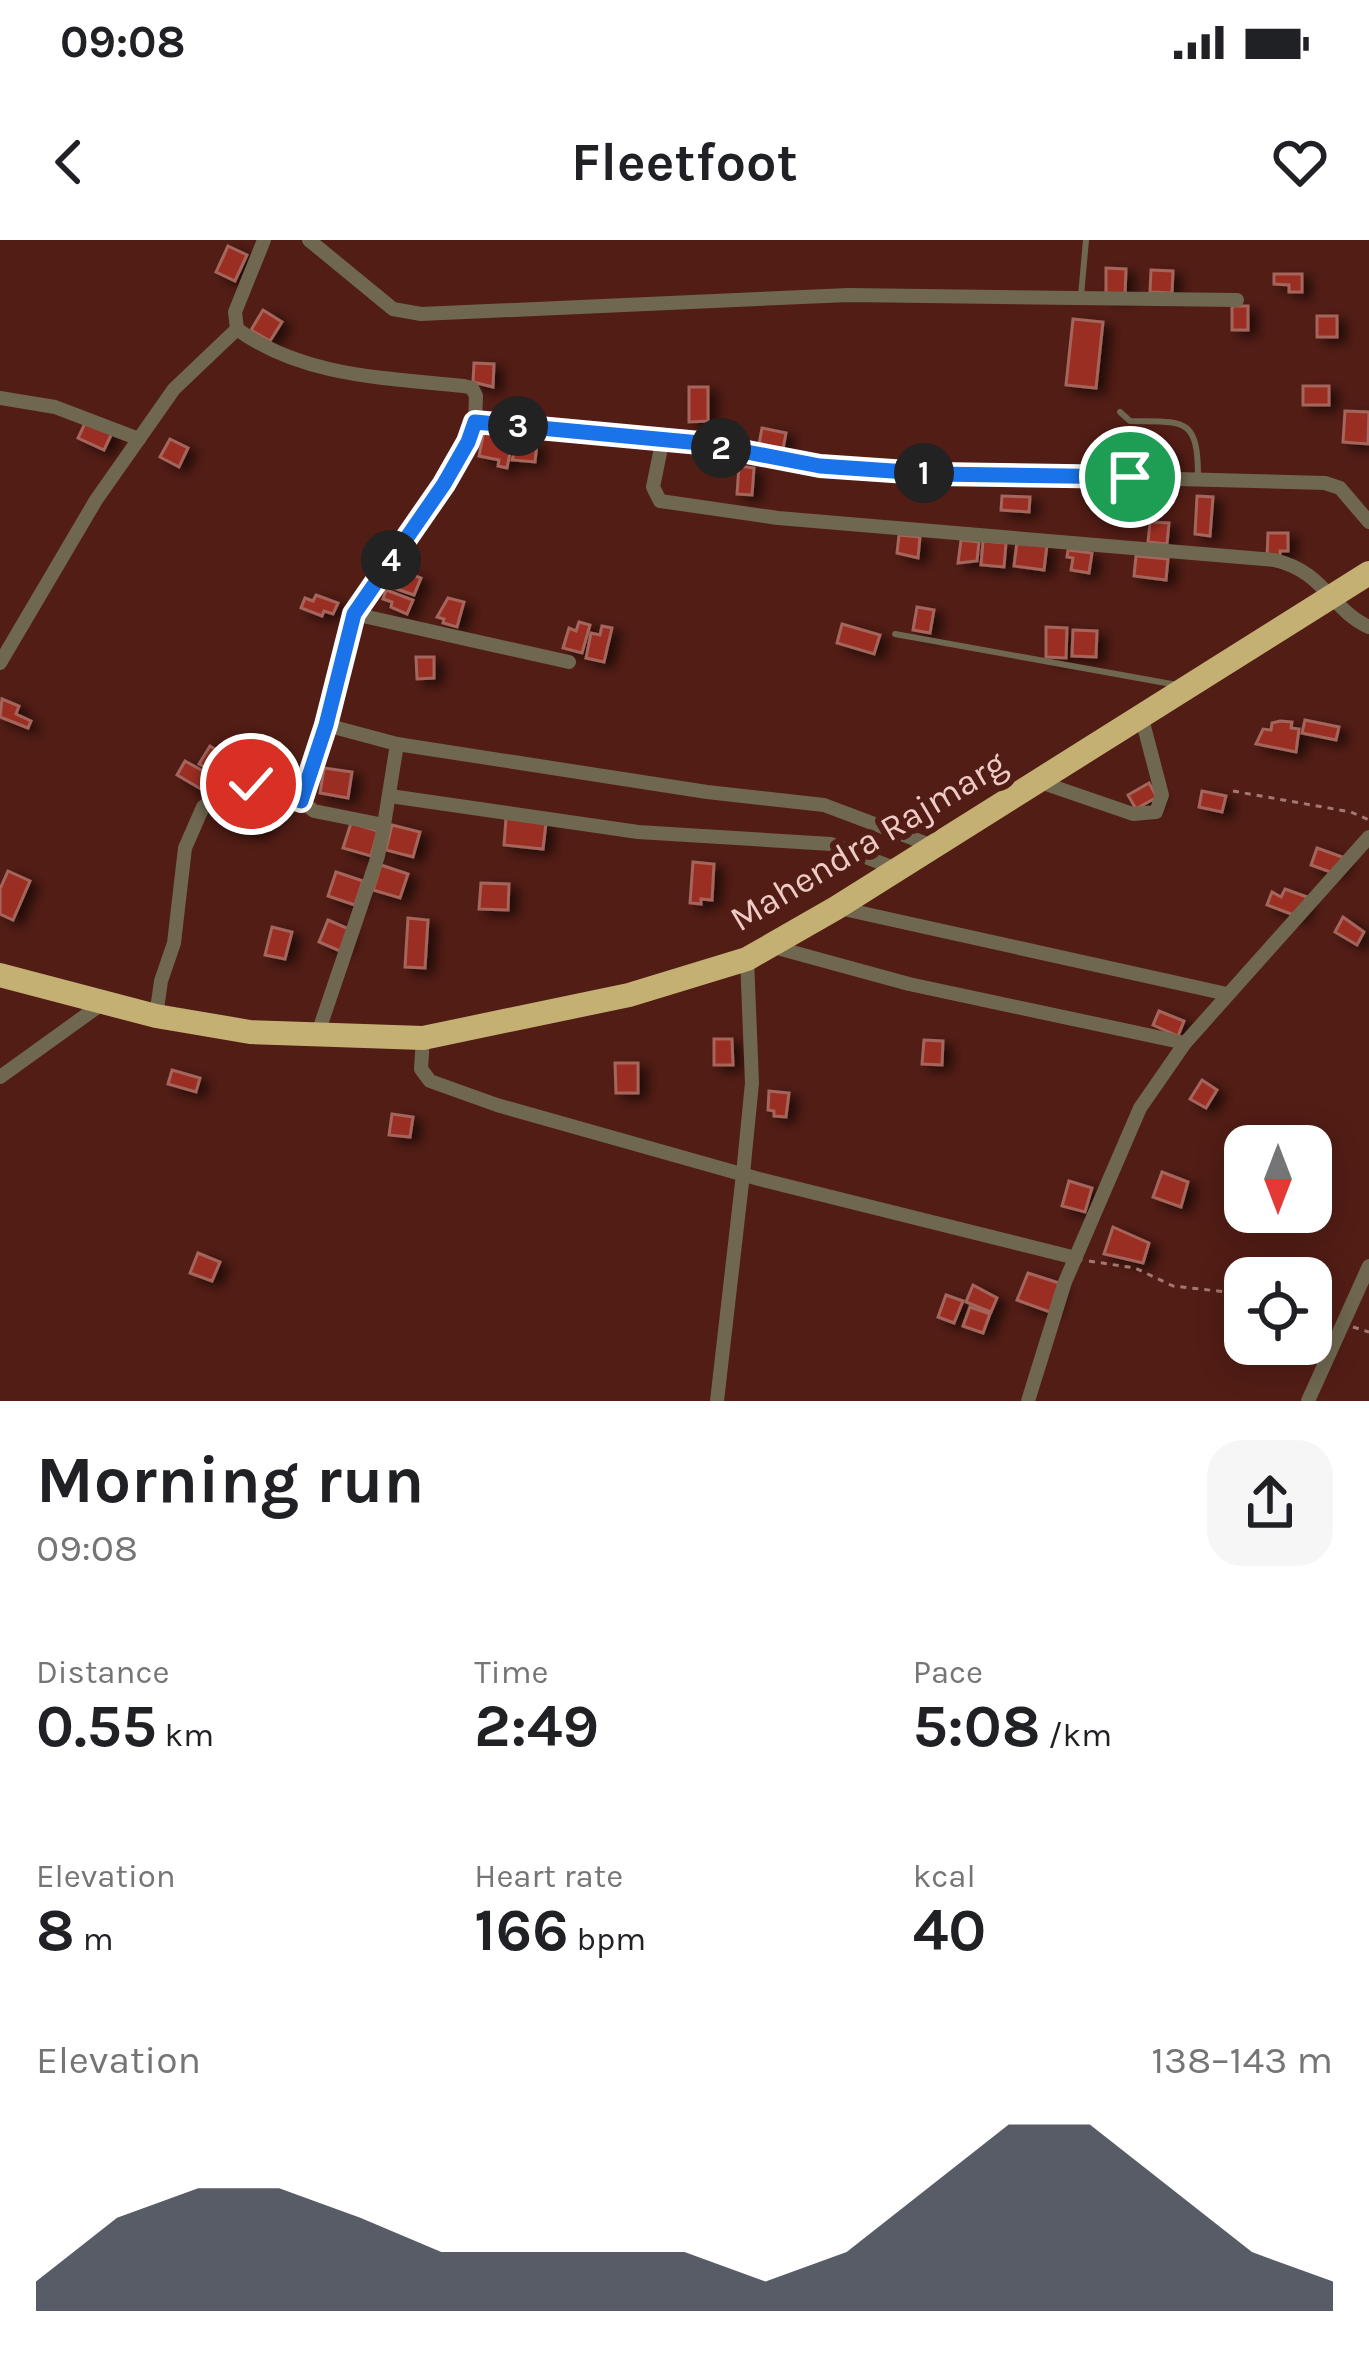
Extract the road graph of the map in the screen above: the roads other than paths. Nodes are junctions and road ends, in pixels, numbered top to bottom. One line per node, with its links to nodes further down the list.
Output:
1 (264, 240): 6 (street)
2 (309, 240): 4 (street)
3 (1086, 240): 4 (lane)
4 (1081, 297): 5 (street)
5 (1237, 300)
6 (237, 329): 9 (street); 11 (street)
7 (0, 398): 11 (street)
8 (1120, 412): 12 (lane)
9 (475, 422): 10 (street); 16 (street)
10 (663, 438): 12 (street); 15 (street)
11 (139, 439): 20 (street)
12 (1198, 481): 13 (street)
13 (1369, 522)
14 (1369, 573): 15 (highway, Mahendra Rajmarg)
15 (1334, 595): 17 (street); 21 (highway, Mahendra Rajmarg)
16 (354, 614): 19 (street); 23 (street)
17 (1369, 627)
18 (895, 634): 21 (lane)
19 (569, 662)
20 (0, 663)
21 (1186, 686): 22 (highway, Mahendra Rajmarg)
22 (1141, 715): 25 (highway, Mahendra Rajmarg); 25 (street)
23 (326, 725): 24 (street); 27 (street)
24 (397, 744): 26 (street); 30 (street)
25 (1037, 781): 30 (highway, Mahendra Rajmarg)
26 (390, 796): 28 (street); 31 (street)
27 (301, 801): 28 (street); 38 (street)
28 (384, 825): 39 (street)
29 (1369, 837): 36 (street)
30 (933, 846): 31 (highway, Mahendra Rajmarg)
31 (897, 869): 32 (highway, Mahendra Rajmarg)
32 (836, 908): 33 (highway, Mahendra Rajmarg); 36 (street)
33 (770, 946): 34 (highway, Mahendra Rajmarg); 41 (street)
34 (746, 959): 40 (highway, Mahendra Rajmarg); 43 (street)
35 (0, 975): 37 (highway, Mahendra Rajmarg)
36 (1227, 994): 41 (street)
37 (104, 1003): 38 (highway, Mahendra Rajmarg); 42 (street)
38 (156, 1016): 39 (highway, Mahendra Rajmarg)
39 (318, 1033): 40 (highway, Mahendra Rajmarg)
40 (423, 1038): 43 (street)
41 (1185, 1043): 44 (street)
42 (0, 1076)
43 (743, 1174): 44 (street); 46 (street)
44 (1076, 1258): 47 (street)
45 (1369, 1266): 48 (street)
46 (717, 1401)
47 (1028, 1401)
48 (1308, 1401)

